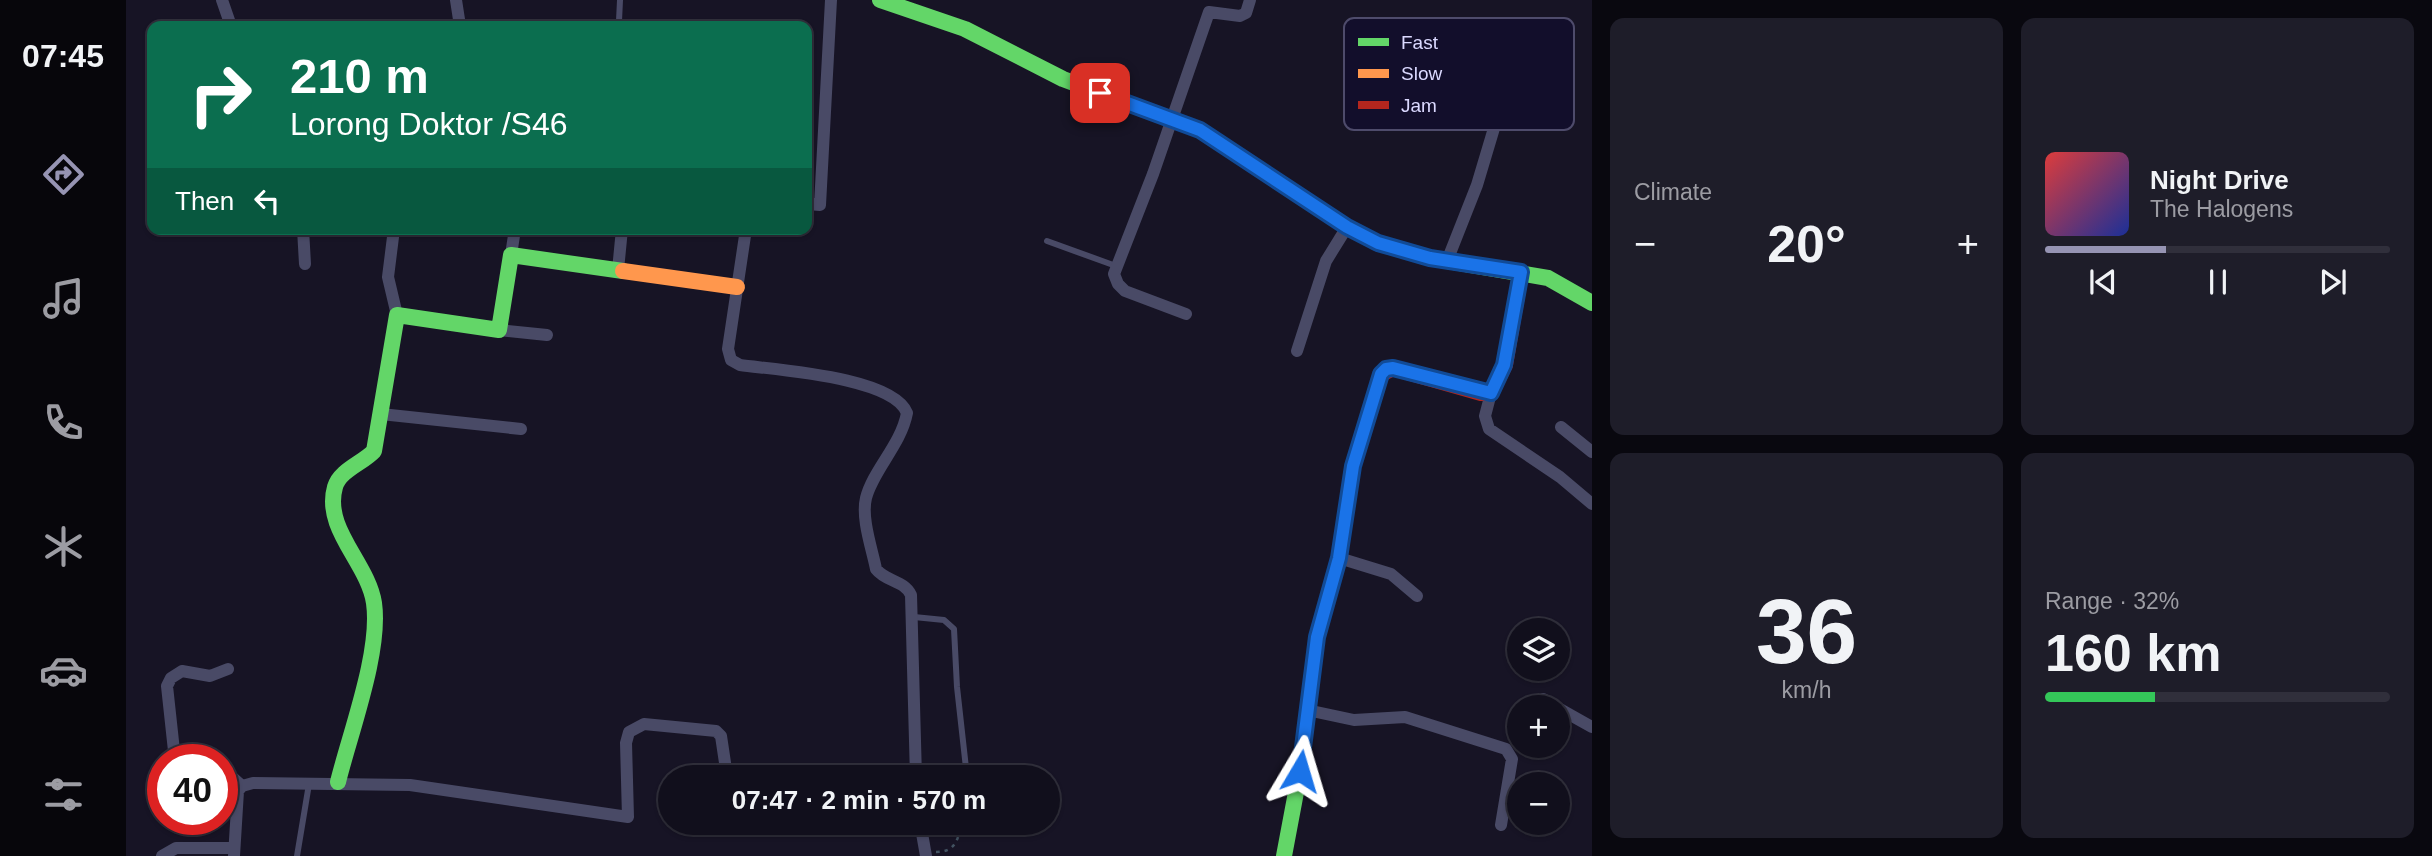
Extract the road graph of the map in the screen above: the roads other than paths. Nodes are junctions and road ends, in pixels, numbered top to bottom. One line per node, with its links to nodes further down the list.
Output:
1 (222, 0): 7 (street)
2 (456, 0): 8 (street)
3 (620, 0): 9 (lane)
4 (831, 0): 12 (street)
5 (880, 0): 10 (street)
6 (1250, 0): 10 (street)
7 (229, 21)
8 (460, 21)
9 (619, 21)
10 (1173, 120): 13 (street); 23 (street)
11 (1494, 130): 21 (street)
12 (812, 204)
13 (1347, 227): 21 (street); 32 (street)
14 (303, 235): 22 (street)
15 (393, 235): 29 (street)
16 (514, 235): 20 (street)
17 (621, 235): 24 (street)
18 (745, 235): 26 (street)
19 (1047, 241): 23 (lane)
20 (511, 255): 24 (street); 30 (street)
21 (1447, 261): 25 (street)
22 (305, 264)
23 (1116, 266): 28 (street)
24 (618, 270): 26 (street)
25 (1521, 272): 27 (street); 33 (street)
26 (737, 287): 41 (street)
27 (1592, 303)
28 (1186, 314)
29 (397, 315): 30 (street); 34 (street)
30 (499, 330): 31 (street)
31 (547, 335)
32 (1297, 351)
33 (1491, 393): 38 (street); 39 (street)
34 (381, 414): 36 (street); 52 (street)
35 (1561, 427): 37 (street)
36 (521, 429)
37 (1592, 452)
38 (1590, 498)
39 (1339, 558): 40 (street); 43 (street)
40 (1417, 596)
41 (914, 617): 48 (street); 49 (lane)
42 (228, 668): 46 (street)
43 (1307, 710): 54 (street); 60 (street)
44 (1570, 714): 45 (street)
45 (1592, 727)
46 (173, 744)
47 (725, 765): 52 (street)
48 (916, 765)
49 (966, 765)
50 (238, 782): 53 (street)
51 (309, 782): 52 (street); 53 (street); 59 (lane)
52 (338, 782)
53 (242, 786): 56 (street)
54 (1501, 825)
55 (922, 835): 57 (street)
56 (234, 852): 58 (street)
57 (926, 854)
58 (162, 856)
59 (298, 856)
60 (1284, 856)

